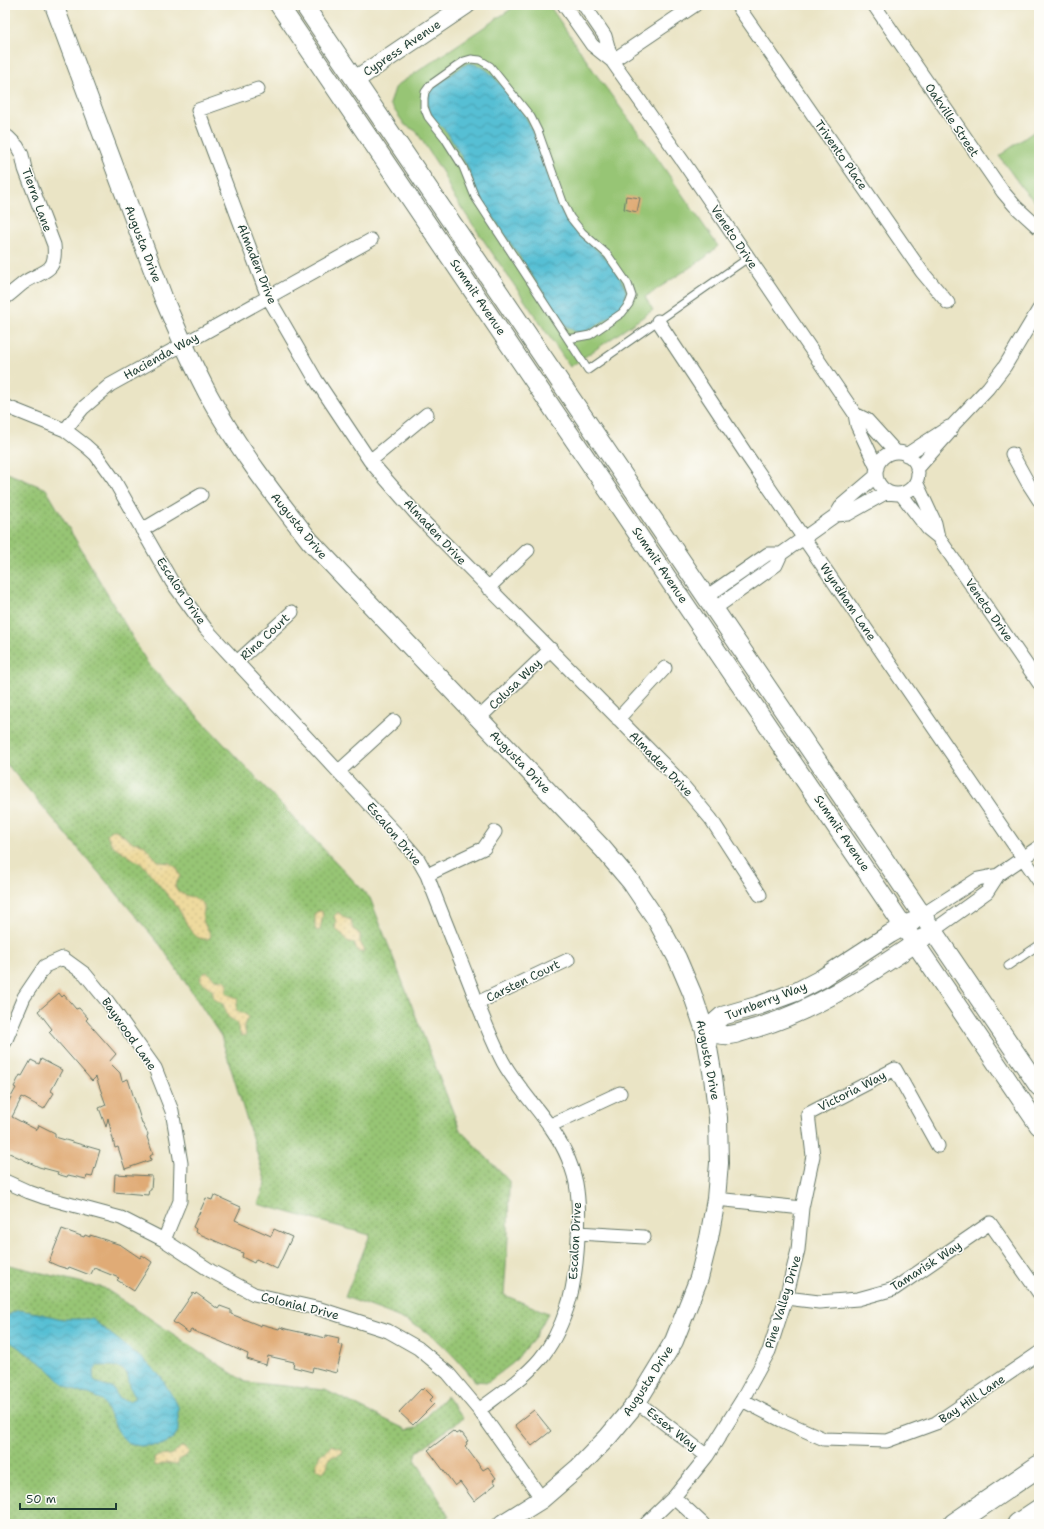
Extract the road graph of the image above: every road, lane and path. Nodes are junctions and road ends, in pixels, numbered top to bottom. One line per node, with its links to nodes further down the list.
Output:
1 (54, 5): 24 (main road, Augusta Drive)
2 (279, 5): 13 (main road, Summit Avenue)
3 (304, 5): 11 (main road, Summit Avenue)
4 (466, 5): 11 (main road, Cypress Avenue)
5 (564, 5): 10 (street, Veneto Drive)
6 (584, 5): 10 (street, Veneto Drive)
7 (695, 5): 10 (street)
8 (737, 5): 20 (street, Trivento Place)
9 (874, 5): 15 (street, Oakville Street)
10 (612, 61): 17 (street, Veneto Drive)
11 (355, 80): 13 (street, Cypress Avenue); 46 (main road, Summit Avenue)
12 (258, 89): 18 (street, Almaden Drive)
13 (339, 92): 63 (main road, Summit Avenue)
14 (7, 137): 19 (street, Tierra Lane)
15 (1039, 228)
16 (371, 240): 18 (street, Hacienda Way)
17 (748, 258): 22 (lane); 27 (street, Veneto Drive)
18 (268, 297): 24 (street, Hacienda Way); 32 (street, Almaden Drive)
19 (5, 298)
20 (948, 303)
21 (1039, 309): 28 (street)
22 (658, 321): 23 (lane); 43 (street, Wyndham Lane)
23 (568, 339): 23 (lane)
24 (183, 345): 29 (street, Hacienda Way); 52 (main road, Augusta Drive)
25 (5, 406): 29 (street, Escalon Drive)
26 (427, 414): 32 (street)
27 (855, 414): 30 (street, Veneto Drive); 34 (street, Veneto Drive)
28 (954, 424): 30 (street); 33 (street)
29 (65, 430): 41 (street, Escalon Drive)
30 (901, 454): 33 (street); 34 (street)
31 (1012, 454): 39 (street)
32 (370, 461): 45 (street, Almaden Drive)
33 (917, 469): 35 (street)
34 (877, 472): 36 (street); 40 (street)
35 (916, 482): 37 (street); 42 (street, Veneto Drive)
36 (887, 492): 37 (street); 40 (street)
37 (901, 494): 42 (street, Veneto Drive)
38 (201, 495): 41 (street)
39 (1039, 500)
40 (836, 515): 43 (street)
41 (142, 530): 49 (street, Escalon Drive)
42 (938, 537): 51 (street, Veneto Drive)
43 (804, 538): 46 (street); 58 (street, Wyndham Lane)
44 (528, 550): 45 (street)
45 (488, 588): 48 (street, Almaden Drive)
46 (710, 603): 63 (main road, Summit Avenue)
47 (292, 612): 49 (street, Rina Court)
48 (551, 649): 52 (street, Colusa Way); 53 (street, Almaden Drive)
49 (237, 662): 55 (street, Escalon Drive)
50 (665, 668): 53 (street)
51 (1039, 683)
52 (479, 718): 69 (main road, Augusta Drive)
53 (618, 719): 62 (street, Almaden Drive)
54 (394, 721): 55 (street)
55 (339, 771): 60 (street, Escalon Drive)
56 (495, 832): 60 (street)
57 (1039, 847): 58 (street)
58 (1023, 858): 59 (street); 61 (street, Wyndham Lane)
59 (998, 875): 63 (street); 64 (street)
60 (427, 876): 68 (street, Escalon Drive)
61 (1039, 881)
62 (760, 895)
63 (913, 921): 64 (main road, Summit Avenue); 69 (main road, Turnberry Way)
64 (924, 938): 69 (main road, Turnberry Way); 71 (main road, Summit Avenue); 75 (main road, Summit Avenue)
65 (1039, 944): 67 (lane)
66 (568, 960): 68 (street, Carsten Court)
67 (1008, 966)
68 (477, 1003): 74 (street, Escalon Drive)
69 (705, 1031): 78 (main road, Augusta Drive)
70 (5, 1042): 82 (street, Baywood Lane)
71 (1039, 1087)
72 (620, 1093): 74 (street)
73 (808, 1114): 76 (street, Victoria Way); 79 (street, Pine Valley Drive)
74 (549, 1126): 80 (street, Escalon Drive)
75 (1039, 1126)
76 (938, 1146)
77 (5, 1181): 82 (street, Colonial Drive)
78 (716, 1199): 79 (street); 87 (main road, Augusta Drive)
79 (802, 1208): 84 (street, Pine Valley Drive)
80 (578, 1233): 81 (street); 88 (street, Escalon Drive)
81 (644, 1237)
82 (164, 1240): 88 (street, Colonial Drive)
83 (1039, 1293): 84 (street, Tamarisk Way)
84 (786, 1298): 86 (street, Pine Valley Drive)
85 (1039, 1353): 86 (street, Bay Hill Lane)
86 (742, 1400): 89 (street, Pine Valley Drive)
87 (637, 1402): 89 (street, Essex Way); 92 (main road, Augusta Drive)
88 (479, 1410): 92 (street, Colonial Drive)
89 (707, 1456): 91 (street, Pine Valley Drive)
90 (1039, 1466): 97 (main road)
91 (674, 1497): 95 (street, Pine Valley Drive); 96 (street)
92 (542, 1499): 94 (main road, Augusta Drive)
93 (1039, 1510): 98 (main road)
94 (502, 1524)
95 (646, 1524)
96 (703, 1524)
97 (954, 1524)
98 (1018, 1524)

